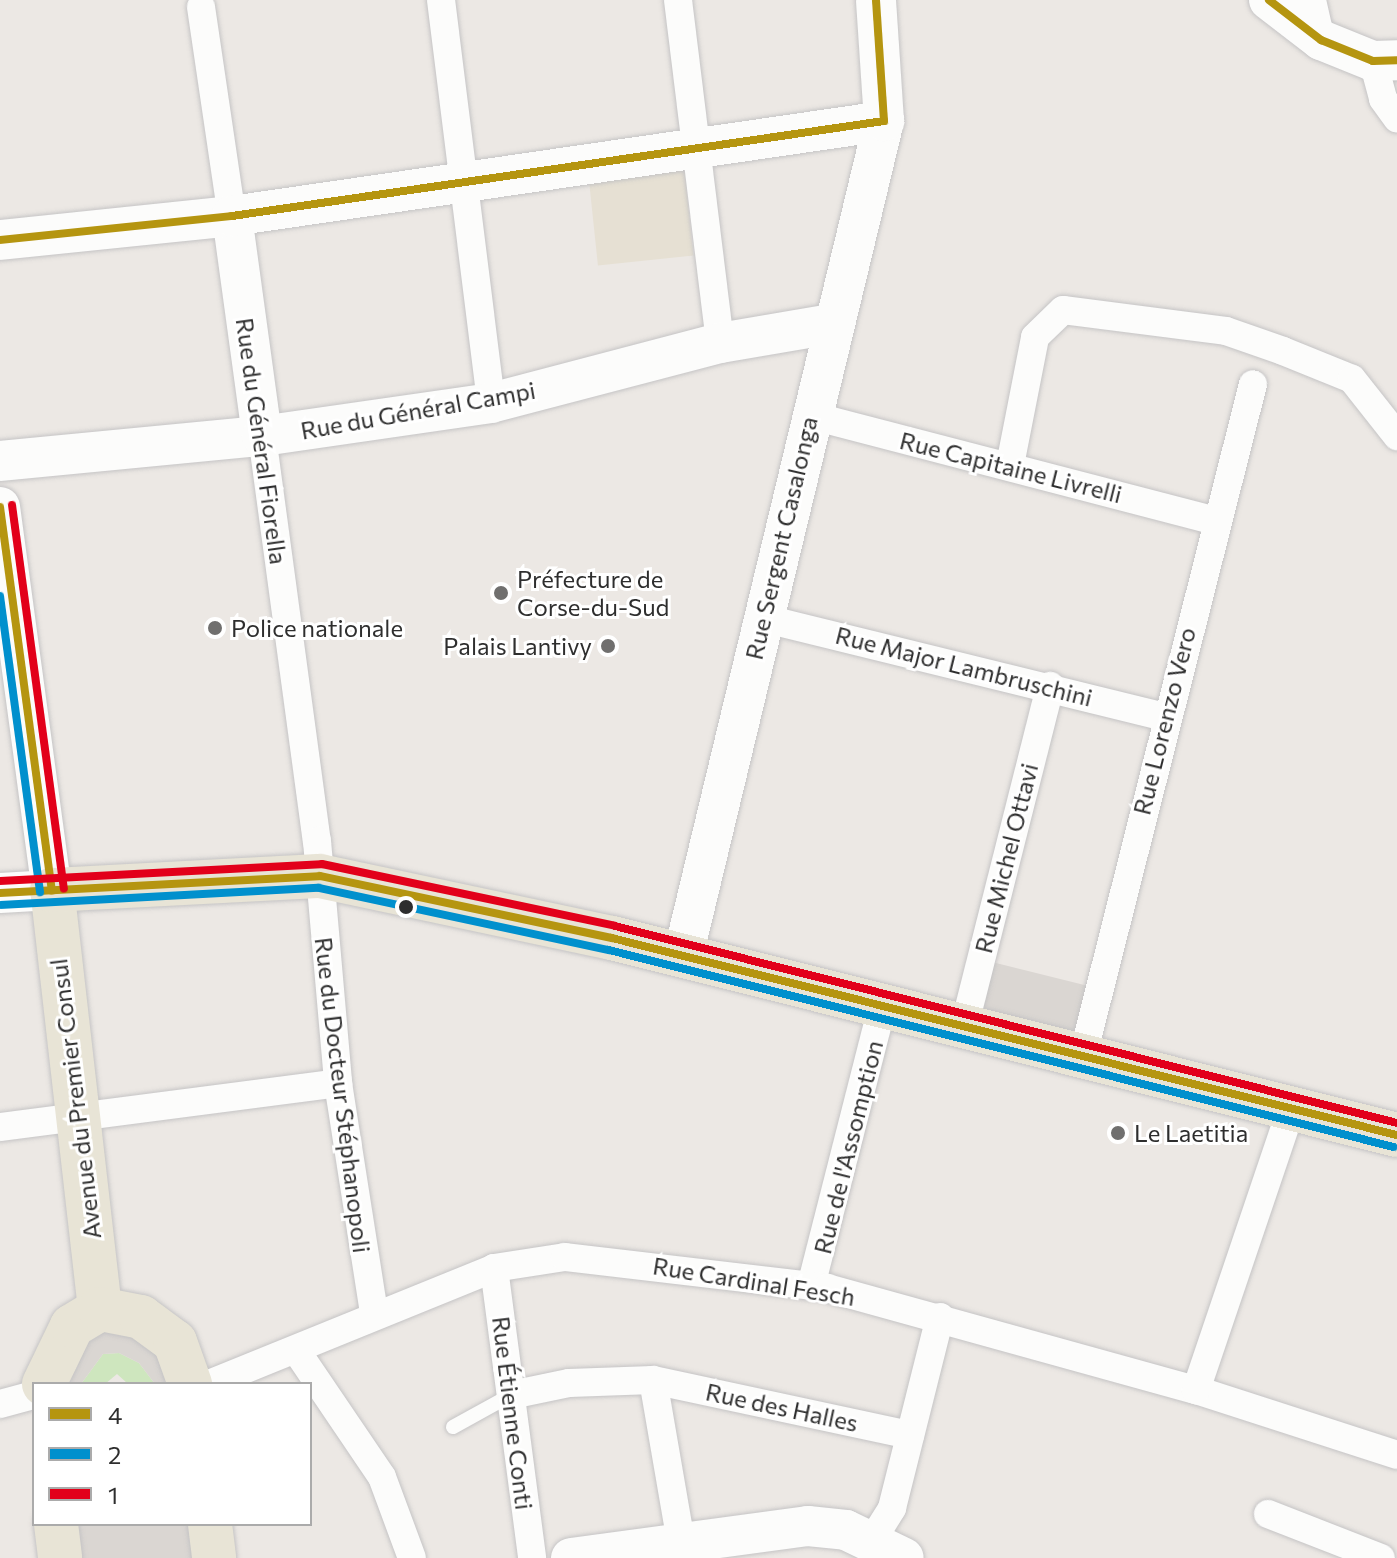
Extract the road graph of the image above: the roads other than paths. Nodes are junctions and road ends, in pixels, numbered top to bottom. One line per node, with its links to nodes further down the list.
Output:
1 (441, 0): 12 (street)
2 (678, 0): 11 (street)
3 (876, 0): 10 (street, Rue Sergent Casalonga)
4 (1269, 0): 7 (street)
5 (1312, 0): 7 (street)
6 (201, 7): 13 (street, Rue du Général Fiorella)
7 (1321, 40): 8 (street)
8 (1385, 60): 9 (street)
9 (1397, 118)
10 (884, 121): 11 (street); 15 (street, Rue Sergent Casalonga)
11 (698, 148): 12 (street); 16 (street)
12 (466, 177): 13 (street); 18 (street)
13 (232, 216): 14 (street); 20 (street, Rue du Général Fiorella)
14 (0, 240)
15 (831, 324): 16 (street, Rue du Général Campi); 19 (street, Rue Sergent Casalonga)
16 (720, 343): 18 (street, Rue du Général Campi)
17 (1253, 384): 25 (street, Rue Lorenzo Vero)
18 (491, 403): 20 (street, Rue du Général Campi)
19 (809, 415): 23 (street, Rue Capitaine Livrelli); 26 (street, Rue Sergent Casalonga)
20 (262, 436): 22 (street, Rue du Général Campi); 29 (street, Rue du Général Fiorella)
21 (1397, 436): 23 (street)
22 (0, 461)
23 (1010, 465): 25 (street, Rue Capitaine Livrelli)
24 (0, 507): 30 (street)
25 (1213, 520): 28 (street, Rue Lorenzo Vero)
26 (762, 618): 27 (street, Rue Major Lambruschini); 32 (street, Rue Sergent Casalonga)
27 (1050, 686): 28 (street, Rue Major Lambruschini); 34 (street, Rue Michel Ottavi)
28 (1165, 717): 35 (street, Rue Lorenzo Vero)
29 (320, 876): 30 (main road); 32 (main road); 36 (street, Rue du Docteur Stéphanopoli)
30 (52, 890): 31 (street); 38 (main road, Avenue du Premier Consul)
31 (0, 893)
32 (683, 956): 33 (main road)
33 (882, 1008): 34 (main road); 42 (street, Rue de l'Assomption)
34 (963, 1031): 35 (main road)
35 (1082, 1059): 37 (main road)
36 (338, 1083): 38 (street); 44 (street, Rue du Docteur Stéphanopoli)
37 (1291, 1109): 40 (main road); 51 (street)
38 (75, 1115): 39 (street); 43 (main road, Avenue du Premier Consul)
39 (0, 1127)
40 (1397, 1135)
41 (494, 1268): 42 (street, Rue Cardinal Fesch); 44 (street, Rue Cardinal Fesch); 52 (street, Rue Étienne Conti)
42 (811, 1286): 45 (street, Rue Cardinal Fesch)
43 (100, 1309): 48 (main road); 49 (main road)
44 (374, 1314): 46 (street, Rue Cardinal Fesch)
45 (940, 1317): 51 (street, Rue Cardinal Fesch); 56 (street)
46 (296, 1350): 50 (street, Rue Cardinal Fesch); 63 (street)
47 (653, 1380): 52 (street, Rue des Halles); 56 (street, Rue des Halles); 60 (street)
48 (45, 1382)
49 (189, 1382)
50 (214, 1382)
51 (1196, 1390): 57 (street, Rue Cardinal Fesch)
52 (511, 1395): 55 (lane); 64 (street, Rue Étienne Conti)
53 (32, 1396): 54 (street)
54 (0, 1404)
55 (453, 1427)
56 (910, 1435): 61 (street)
57 (1397, 1455)
58 (1268, 1514): 66 (street)
59 (210, 1526): 62 (main road)
60 (681, 1542): 61 (street); 65 (street)
61 (887, 1550)
62 (214, 1558)
63 (412, 1558)
64 (532, 1558)
65 (571, 1558)
66 (1380, 1558)

